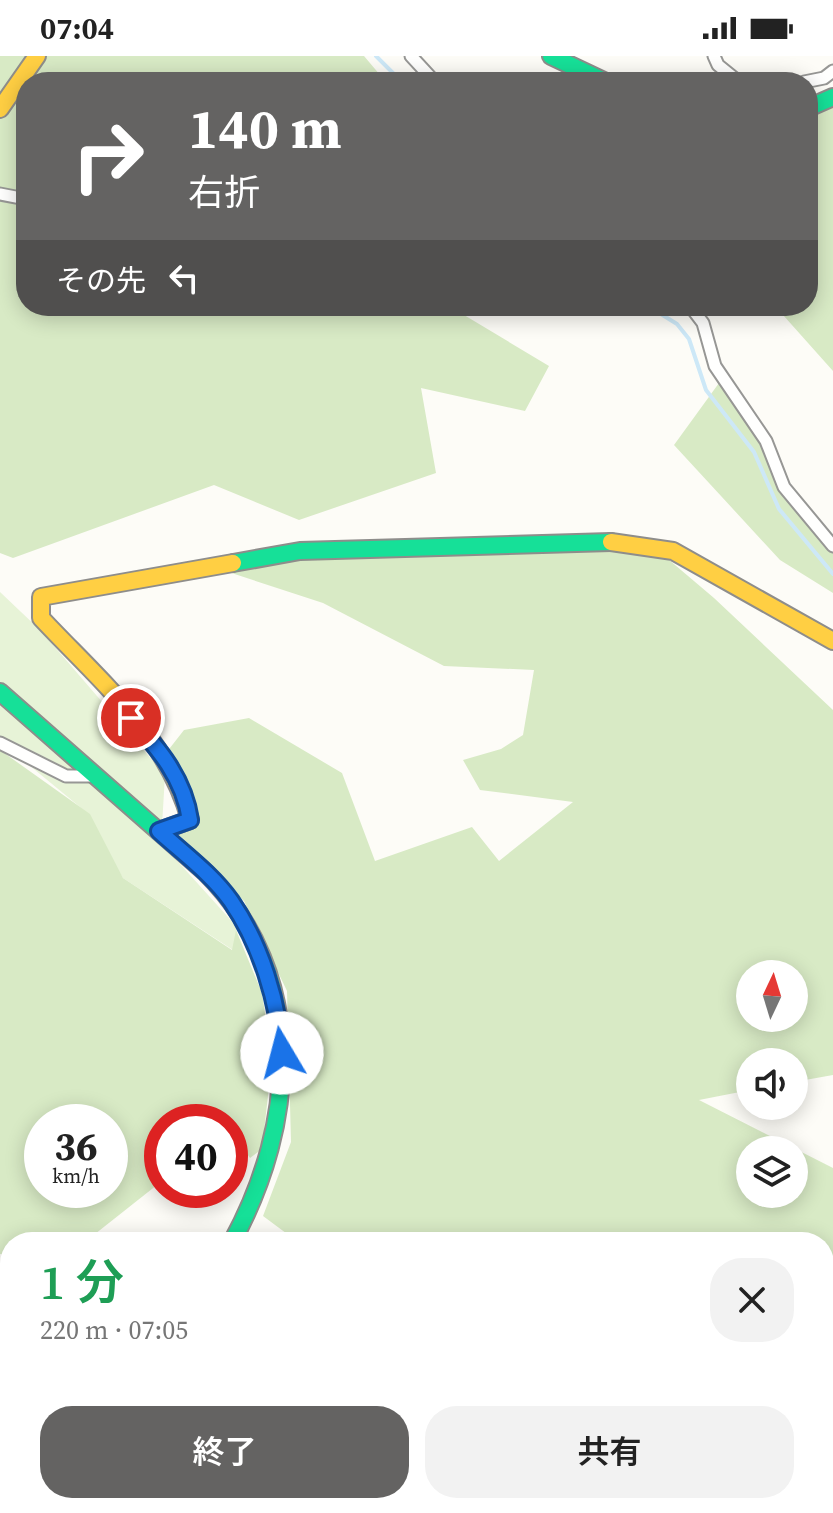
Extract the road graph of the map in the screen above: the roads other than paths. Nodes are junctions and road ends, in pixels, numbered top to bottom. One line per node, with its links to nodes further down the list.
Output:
1 (411, 56): 4 (street)
2 (551, 56): 5 (street)
3 (714, 56): 6 (street)
4 (426, 72)
5 (585, 72)
6 (727, 72)
7 (16, 86): 8 (street)
8 (0, 109)
9 (698, 316): 10 (street)
10 (833, 546)
11 (833, 641): 15 (street)
12 (0, 692): 14 (street)
13 (0, 743): 14 (street)
14 (98, 776): 15 (street)
15 (159, 831): 16 (street)
16 (238, 1232)

